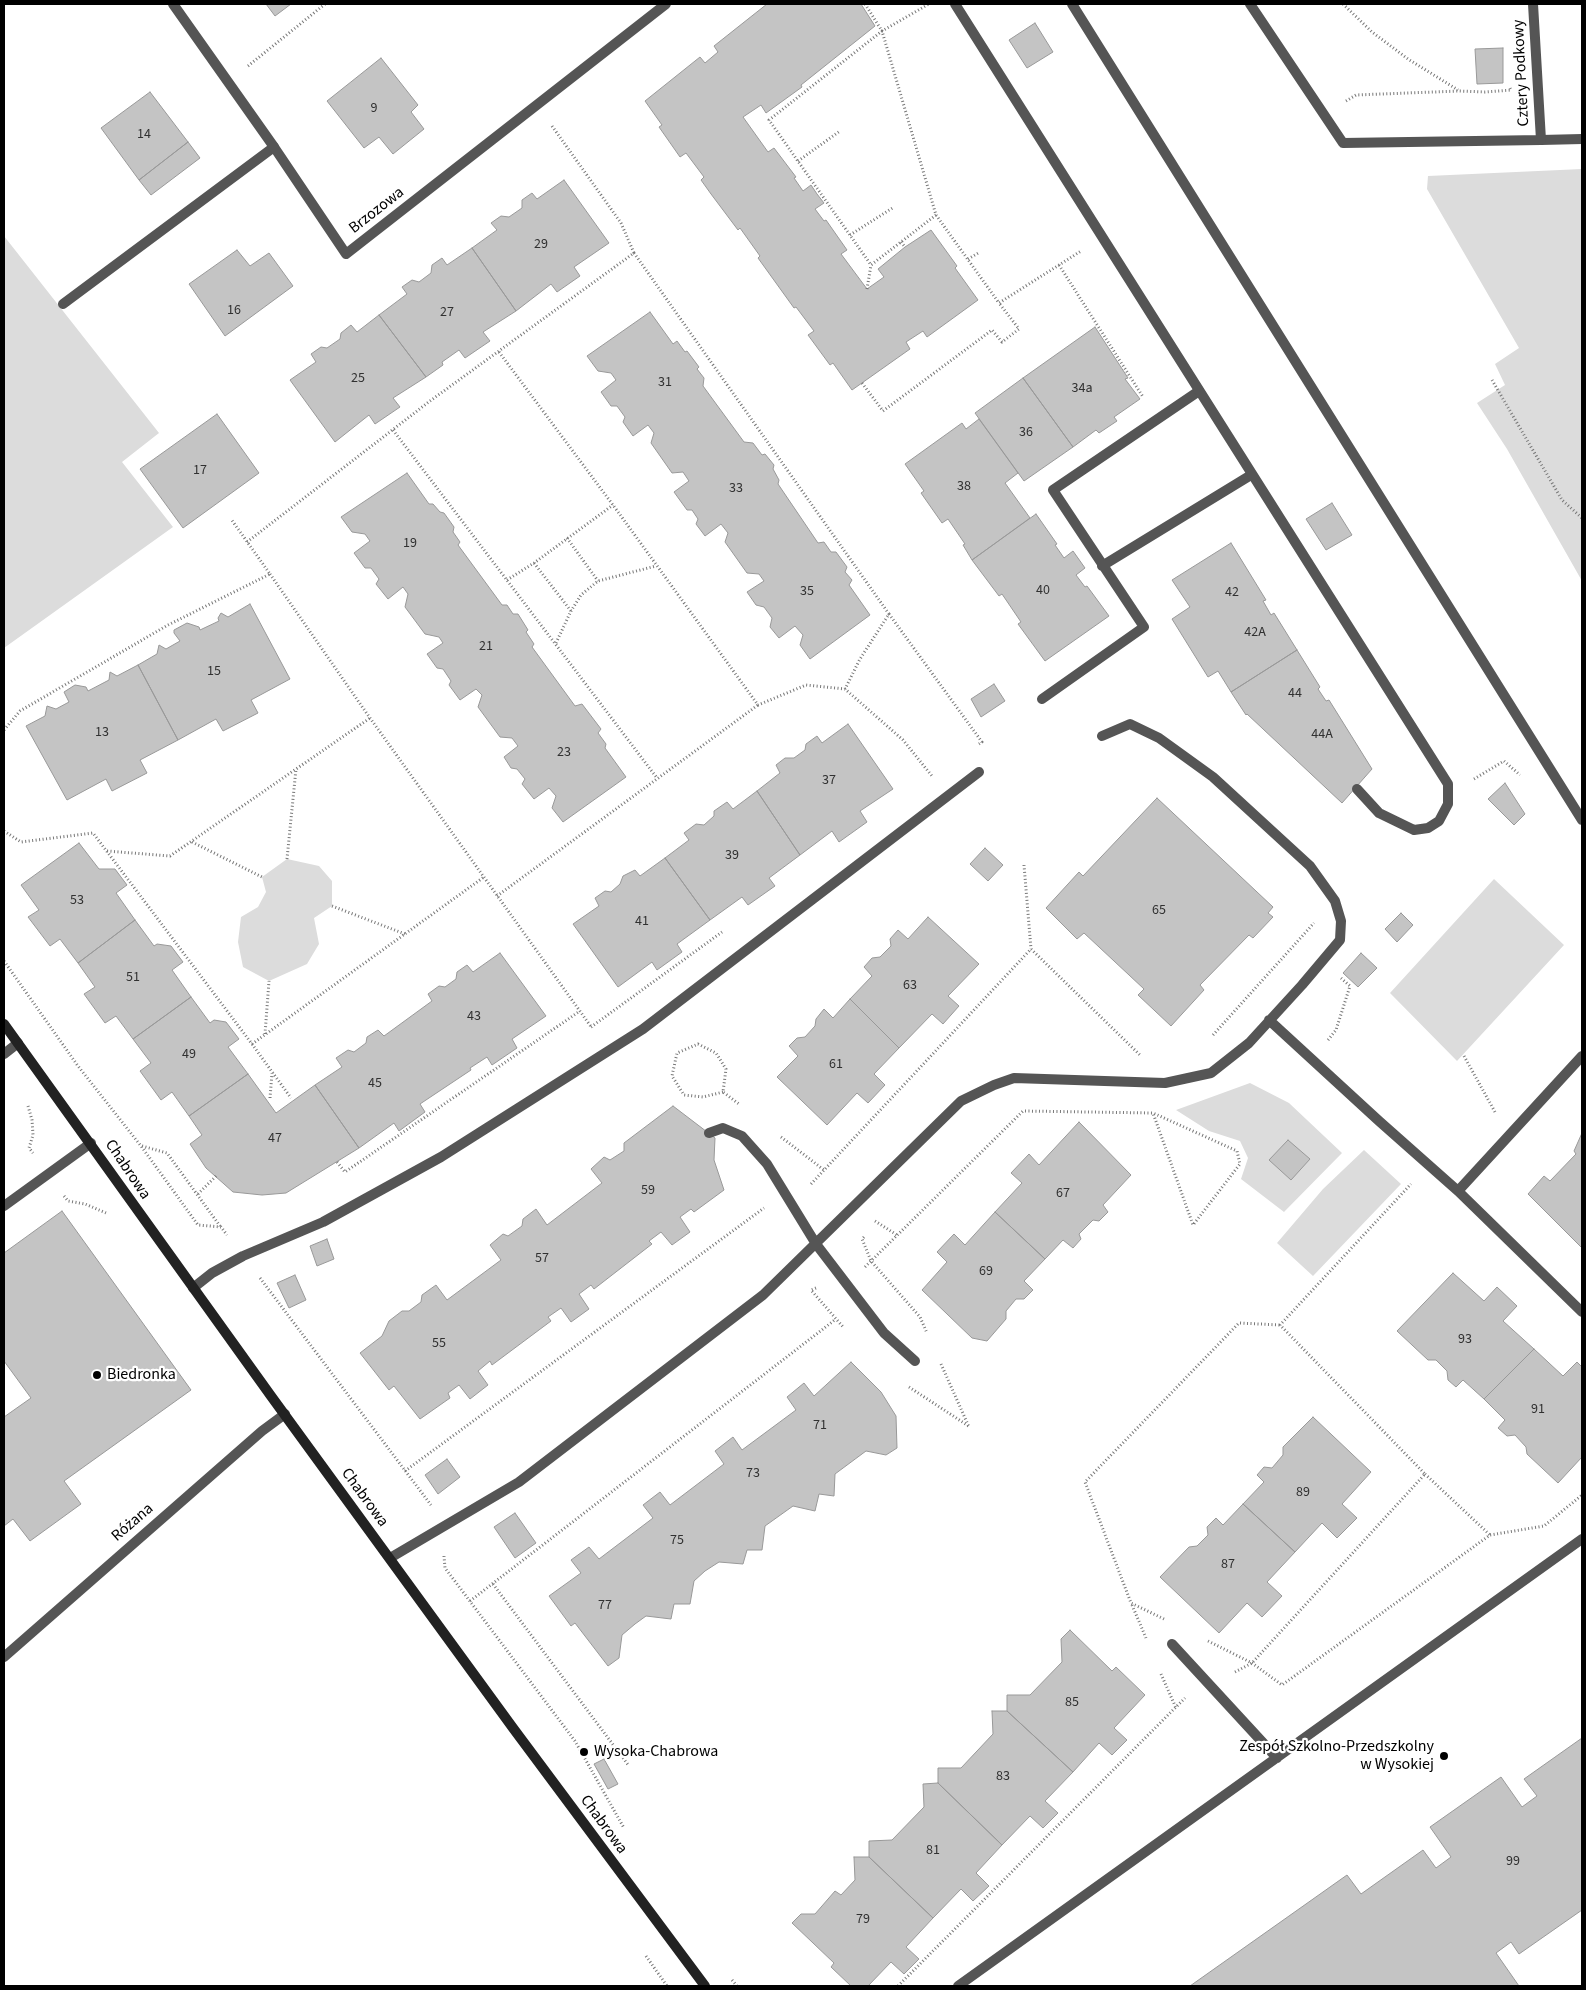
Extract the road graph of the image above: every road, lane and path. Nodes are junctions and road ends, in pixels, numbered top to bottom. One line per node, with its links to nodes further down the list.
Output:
1 (173, 4): 12 (street, Brzozowa)
2 (325, 4): 12 (path)
3 (666, 4): 20 (street, Brzozowa)
4 (865, 4): 11 (path)
5 (930, 4): 11 (path)
6 (955, 4): 25 (street)
7 (1072, 4): 71 (street)
8 (1250, 4): 15 (street)
9 (1343, 4): 14 (path)
10 (1533, 4): 19 (street, Cztery Podkowy)
11 (882, 31): 21 (path); 23 (path)
12 (228, 83): 20 (street, Brzozowa)
13 (1511, 90): 14 (path)
14 (1459, 91): 15 (path)
15 (1325, 115): 19 (street)
16 (550, 124): 29 (path)
17 (840, 131): 21 (path)
18 (1582, 139): 19 (street)
19 (1541, 140)
20 (274, 147): 35 (street)
21 (798, 161): 24 (path)
22 (894, 207): 24 (path)
23 (936, 215): 26 (path); 30 (path)
24 (850, 235): 31 (path)
25 (1102, 238): 32 (path); 39 (street)
26 (901, 242): 27 (path); 31 (path)
27 (905, 247)
28 (980, 252): 30 (path)
29 (634, 254): 36 (path); 55 (path)
30 (968, 259): 34 (path)
31 (871, 265): 33 (path)
32 (1059, 265): 34 (path); 40 (path)
33 (867, 289)
34 (999, 302): 38 (path)
35 (63, 304)
36 (499, 352): 41 (path); 43 (path)
37 (1492, 380): 44 (path)
38 (862, 383)
39 (1199, 392): 42 (street); 50 (street)
40 (1147, 404)
41 (393, 430): 47 (path); 52 (path)
42 (1251, 475): 50 (street); 70 (street)
43 (613, 505): 46 (path); 49 (path)
44 (1582, 518)
45 (230, 519): 47 (path)
46 (567, 538): 48 (path); 53 (path)
47 (247, 542): 51 (path)
48 (534, 563): 52 (path); 54 (path)
49 (656, 566): 53 (path); 59 (path)
50 (1102, 566): 58 (street)
51 (270, 574): 60 (path); 61 (path)
52 (507, 580): 56 (path)
53 (598, 581): 54 (path)
54 (571, 611): 56 (path)
55 (889, 614): 57 (path); 63 (path)
56 (556, 643): 68 (path)
57 (845, 689): 59 (path); 69 (path)
58 (1042, 699)
59 (758, 704): 68 (path)
60 (370, 718): 65 (path); 78 (path)
61 (4, 730)
62 (1102, 736): 85 (street)
63 (976, 747)
64 (1504, 761): 67 (path)
65 (296, 769): 73 (path); 75 (path)
66 (979, 772): 94 (street)
67 (1524, 777)
68 (657, 778): 79 (path)
69 (934, 778)
70 (1357, 789)
71 (1582, 820)
72 (4, 831): 74 (path)
73 (192, 842): 74 (path); 77 (path)
74 (106, 851): 93 (path)
75 (287, 859)
76 (1024, 865): 83 (path)
77 (262, 877)
78 (484, 877): 79 (path); 82 (path)
79 (497, 896): 87 (path)
80 (332, 906): 82 (path)
81 (1314, 923): 91 (path)
82 (405, 934): 90 (path)
83 (1031, 949): 99 (path); 115 (path)
84 (4, 961): 111 (path)
85 (1322, 961): 88 (street); 98 (path)
86 (268, 981): 90 (path)
87 (580, 1011): 94 (path); 113 (path)
88 (1269, 1020): 98 (street); 126 (street)
89 (4, 1024): 92 (street, Chabrowa)
90 (265, 1034): 93 (path)
91 (1210, 1038)
92 (18, 1043): 95 (street); 110 (street, Chabrowa)
93 (252, 1044): 100 (path)
94 (608, 1051): 127 (street)
95 (4, 1054)
96 (1464, 1056): 105 (path)
97 (1582, 1056): 118 (street)
98 (1311, 1059): 114 (street)
99 (1146, 1061)
100 (272, 1072): 102 (path); 103 (path)
101 (723, 1092): 101 (path); 106 (path)
102 (270, 1098)
103 (291, 1098)
104 (27, 1103): 112 (path)
105 (1502, 1107)
106 (746, 1110)
107 (1153, 1112): 107 (path); 125 (path)
108 (709, 1133): 126 (street)
109 (777, 1134): 115 (path)
110 (91, 1143): 120 (street); 130 (street, Chabrowa)
111 (141, 1146): 119 (path); 123 (path)
112 (33, 1153)
113 (337, 1162)
114 (1429, 1165): 118 (street); 134 (path)
115 (824, 1170): 117 (path)
116 (216, 1176): 119 (path)
117 (810, 1186)
118 (1458, 1191): 131 (street)
119 (198, 1194): 123 (path)
120 (4, 1206)
121 (766, 1207): 139 (path)
122 (869, 1226): 125 (path)
123 (221, 1227): 127 (path)
124 (866, 1233): 128 (path)
125 (897, 1235): 128 (path)
126 (816, 1244): 135 (street); 142 (street)
127 (243, 1256): 130 (street); 139 (path)
128 (871, 1261): 129 (path); 132 (path)
129 (864, 1268)
130 (193, 1288): 138 (street, Chabrowa)
131 (1582, 1312)
132 (920, 1317)
133 (836, 1319): 146 (path)
134 (1280, 1325): 140 (path); 148 (path)
135 (915, 1361)
136 (945, 1372): 137 (path)
137 (923, 1397)
138 (285, 1414): 145 (street, Chabrowa); 153 (street, Różana)
139 (405, 1471): 142 (path)
140 (1425, 1474): 143 (path); 154 (path)
141 (1582, 1495): 143 (path)
142 (446, 1526): 145 (street); 147 (path)
143 (1490, 1535): 154 (path)
144 (1582, 1539): 158 (street)
145 (390, 1558): 162 (street, Chabrowa)
146 (493, 1584): 147 (path); 159 (path)
147 (470, 1601): 160 (path)
148 (1132, 1604): 149 (path); 150 (path)
149 (1152, 1613)
150 (1137, 1616)
151 (1200, 1637): 154 (path)
152 (1172, 1644): 156 (street)
153 (4, 1658)
154 (1252, 1663): 156 (path)
155 (1160, 1672): 157 (path)
156 (1209, 1685): 157 (path); 158 (street)
157 (1176, 1708): 164 (path)
158 (1277, 1758): 165 (street)
159 (629, 1766)
160 (624, 1830)
161 (726, 1972): 163 (path)
162 (705, 1986)
163 (737, 1986)
164 (898, 1986)
165 (958, 1986)

